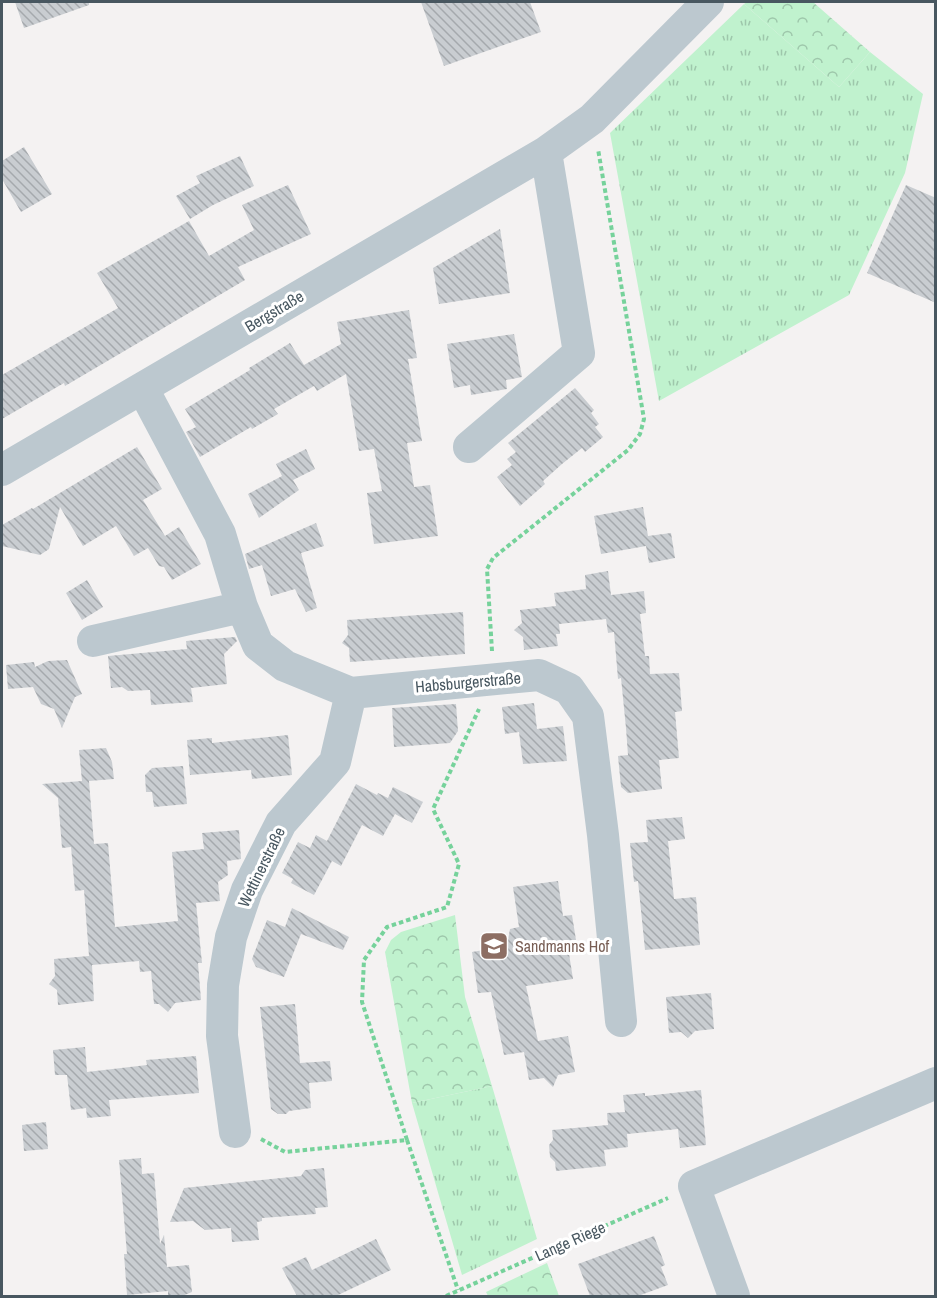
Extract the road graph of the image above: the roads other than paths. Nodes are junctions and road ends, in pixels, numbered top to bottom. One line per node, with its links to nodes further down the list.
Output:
1 (708, 2): 2 (street, Bergstraße)
2 (546, 152): 3 (street, Bergstraße); 4 (street)
3 (142, 389): 5 (street, Bergstraße); 6 (street, Habsburgerstraße)
4 (469, 447)
5 (2, 470)
6 (242, 607): 7 (street); 8 (street, Habsburgerstraße)
7 (93, 641)
8 (351, 693): 9 (street, Habsburgerstraße); 11 (street, Wettinerstraße)
9 (621, 1021)
10 (936, 1083): 12 (street)
11 (235, 1128)
12 (734, 1296)

